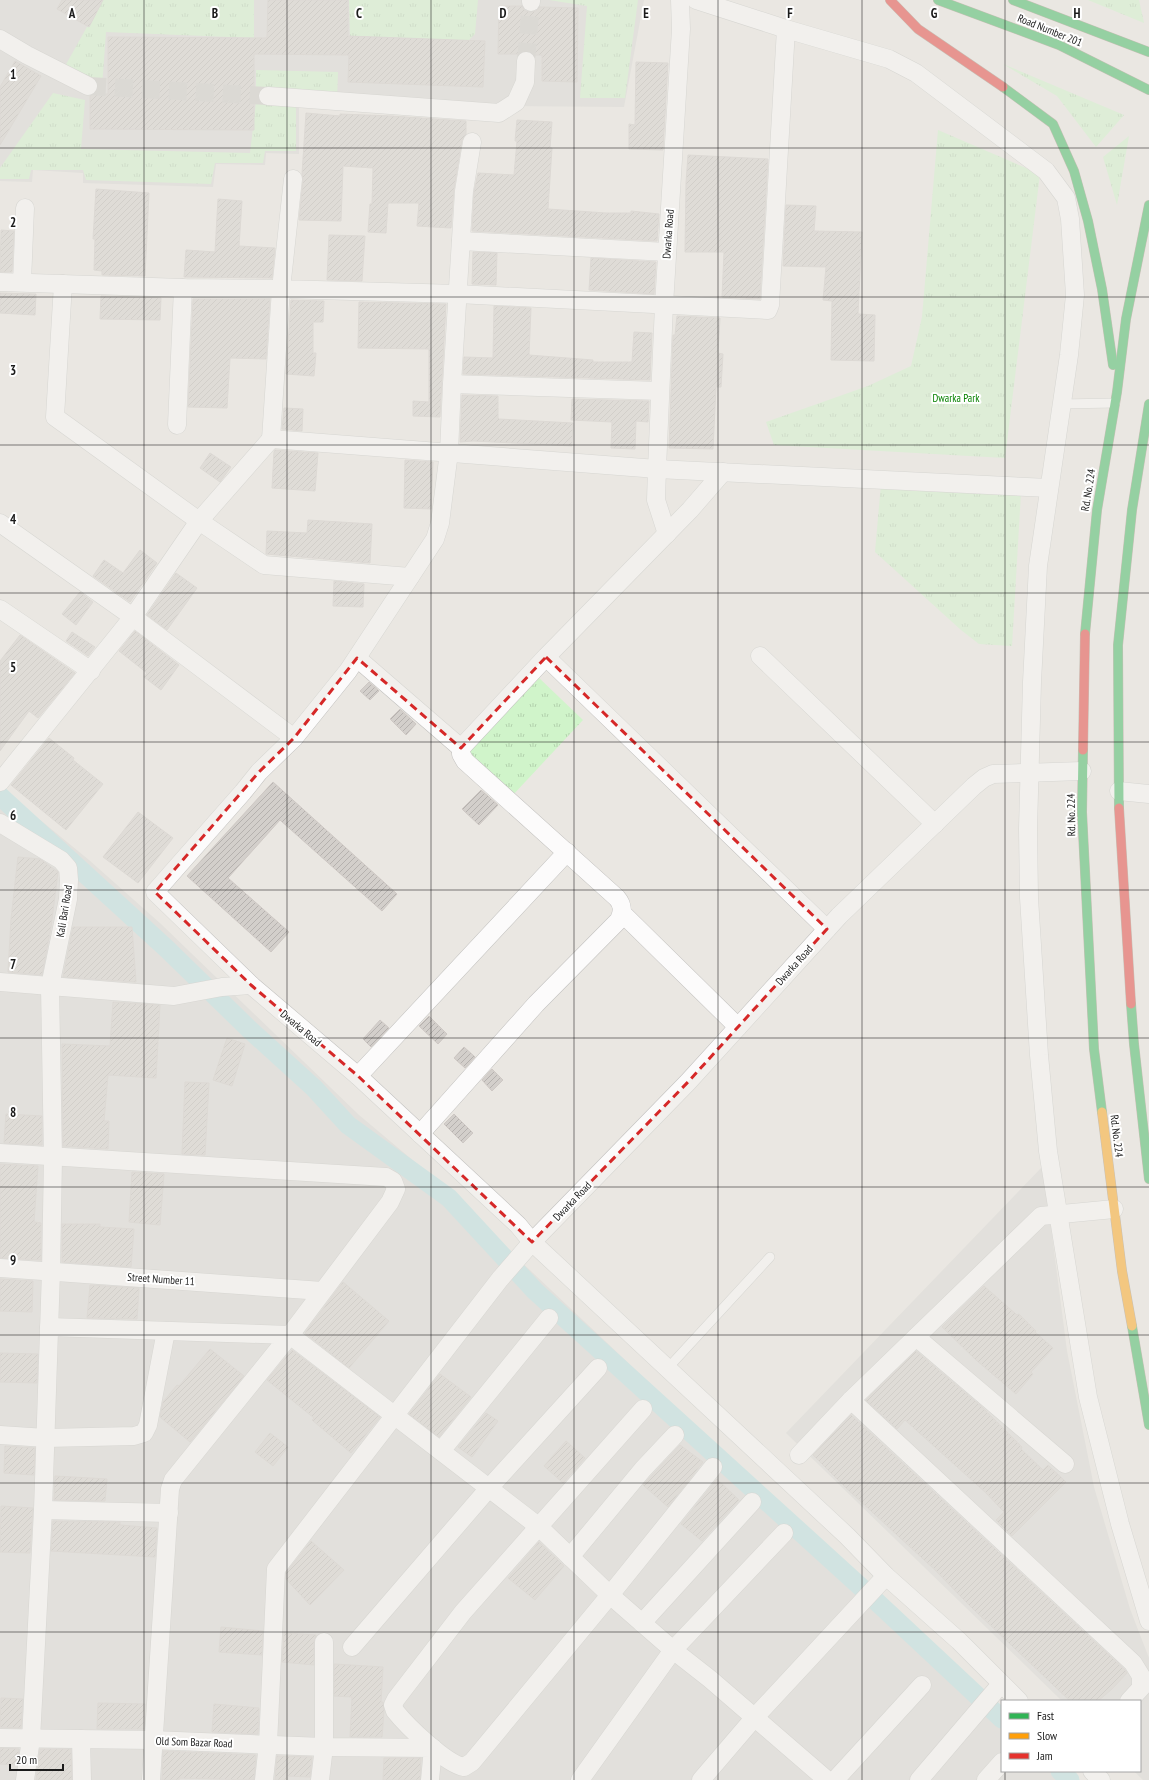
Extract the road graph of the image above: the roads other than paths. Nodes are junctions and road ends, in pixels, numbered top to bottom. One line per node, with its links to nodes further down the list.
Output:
1 (680, 0): 18 (street, Dwarka Road)
2 (696, 0): 6 (street)
3 (890, 0): 28 (main road)
4 (938, 0): 11 (main road, Road Number 201)
5 (1013, 0): 8 (main road, Road Number 201)
6 (786, 29): 25 (street); 29 (street)
7 (0, 39): 10 (street)
8 (1149, 52)
9 (526, 61): 12 (street)
10 (88, 86)
11 (1149, 90)
12 (268, 96)
13 (472, 142): 17 (street)
14 (293, 179): 23 (street)
15 (1149, 206): 28 (main road, Rd. No. 224)
16 (25, 208): 20 (street)
17 (461, 242): 18 (street); 24 (street)
18 (667, 252): 25 (street, Dwarka Road)
19 (0, 282): 20 (street)
20 (22, 282): 21 (street)
21 (63, 284): 22 (street); 38 (street)
22 (183, 288): 23 (street); 32 (street)
23 (281, 288): 24 (street); 33 (street)
24 (458, 294): 25 (street); 26 (street)
25 (664, 306): 27 (street, Dwarka Road)
26 (452, 384): 27 (street); 34 (street)
27 (660, 391): 35 (street, Dwarka Road)
28 (1117, 392): 30 (main road, Rd. No. 224)
29 (1061, 404): 30 (lane); 37 (street)
30 (1115, 404): 50 (main road, Rd. No. 224)
31 (1149, 404): 53 (main road)
32 (177, 425)
33 (271, 439): 34 (street); 38 (street)
34 (449, 452): 35 (street); 41 (street)
35 (657, 469): 36 (street); 40 (street, Dwarka Road)
36 (722, 472): 37 (street); 40 (street)
37 (1049, 488): 51 (street)
38 (199, 521): 41 (street); 43 (street)
39 (0, 523): 43 (street)
40 (667, 534): 45 (street)
41 (410, 577): 46 (street)
42 (0, 609): 47 (street)
43 (133, 617): 47 (street); 48 (street)
44 (760, 656): 56 (street)
45 (546, 657): 49 (street); 59 (street)
46 (357, 658): 48 (street); 49 (street)
47 (91, 670): 52 (street)
48 (294, 738): 61 (street, Dwarka Road)
49 (461, 748): 57 (street)
50 (1082, 771): 51 (street, Dwarka Road); 69 (main road, Rd. No. 224)
51 (1030, 774): 56 (street, Dwarka Road); 70 (street)
52 (2, 779)
53 (1119, 791): 54 (street); 68 (main road)
54 (1149, 794)
55 (0, 823): 62 (street, Kali Bari Road)
56 (935, 824): 59 (street, Dwarka Road)
57 (567, 852): 58 (street); 64 (street)
58 (622, 914): 63 (street); 65 (street)
59 (827, 929): 63 (street, Dwarka Road)
60 (0, 982): 62 (street)
61 (251, 985): 62 (street); 64 (street, Dwarka Road)
62 (50, 986): 67 (street)
63 (738, 1027): 71 (street, Dwarka Road)
64 (358, 1076): 65 (street, Dwarka Road)
65 (420, 1134): 71 (street, Dwarka Road)
66 (0, 1154): 67 (street)
67 (53, 1158): 74 (street); 75 (street)
68 (1149, 1179)
69 (1114, 1209): 70 (street); 86 (main road, Rd. No. 224)
70 (1059, 1214): 80 (street); 103 (street)
71 (532, 1242): 82 (street); 85 (street)
72 (770, 1257): 82 (lane)
73 (0, 1268): 74 (street, Street Number 11)
74 (51, 1271): 75 (street, Street Number 11); 77 (street)
75 (322, 1291): 79 (street)
76 (549, 1318): 90 (street)
77 (49, 1327): 78 (street); 89 (street)
78 (166, 1331): 79 (street); 89 (street)
79 (290, 1335): 85 (street); 97 (street)
80 (916, 1337): 83 (street); 92 (street)
81 (598, 1368): 94 (street)
82 (667, 1369): 101 (street)
83 (852, 1400): 91 (street); 111 (street)
84 (643, 1409): 98 (street)
85 (394, 1416): 90 (street); 117 (street)
86 (1149, 1425)
87 (0, 1435): 89 (street)
88 (675, 1435): 100 (street)
89 (46, 1438): 96 (street)
90 (441, 1451): 94 (street)
91 (799, 1454)
92 (1065, 1464)
93 (712, 1467): 102 (street)
94 (489, 1488): 98 (street); 106 (street)
95 (752, 1502): 104 (street)
96 (43, 1510): 97 (street); 114 (street)
97 (169, 1513): 116 (street)
98 (538, 1526): 100 (street); 119 (street)
99 (784, 1533): 107 (street)
100 (570, 1556): 102 (street)
101 (875, 1588): 108 (street); 112 (street)
102 (610, 1595): 104 (street); 119 (street)
103 (1149, 1622)
104 (642, 1623): 107 (street)
105 (324, 1642): 118 (street)
106 (352, 1646)
107 (673, 1650): 112 (street); 128 (street)
108 (1001, 1684): 110 (street); 132 (street)
109 (922, 1685): 131 (street)
110 (1018, 1700)
111 (1130, 1700)
112 (754, 1718): 129 (street); 130 (street)
113 (0, 1738): 114 (street, Old Som Bazar Road)
114 (31, 1739): 115 (street, Old Som Bazar Road); 122 (street)
115 (81, 1739): 116 (street, Old Som Bazar Road); 123 (street)
116 (153, 1740): 117 (street, Old Som Bazar Road); 124 (street)
117 (268, 1744): 118 (street, Old Som Bazar Road); 125 (street)
118 (324, 1747): 119 (street, Old Som Bazar Road); 126 (street)
119 (433, 1748): 127 (street)
120 (1001, 1763): 133 (street)
121 (1093, 1772): 134 (street)
122 (25, 1780)
123 (82, 1780)
124 (151, 1780)
125 (264, 1780)
126 (320, 1780)
127 (430, 1780)
128 (580, 1780)
129 (700, 1780)
130 (827, 1780)
131 (835, 1780)
132 (919, 1780)
133 (986, 1780)
134 (1101, 1780)

